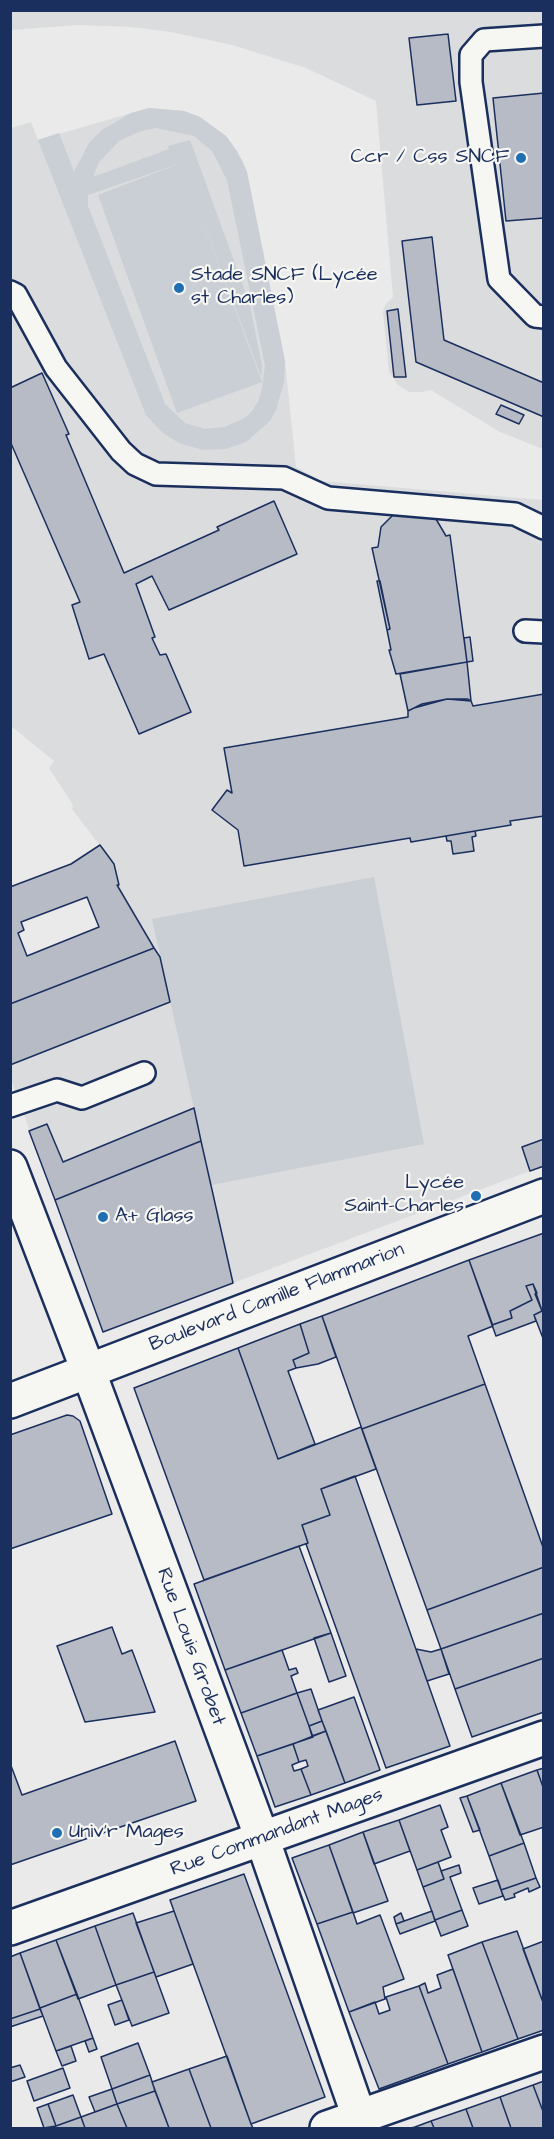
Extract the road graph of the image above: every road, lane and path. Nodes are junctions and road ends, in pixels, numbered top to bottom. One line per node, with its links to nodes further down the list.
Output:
1 (543, 36): 3 (lane)
2 (10, 292): 4 (lane)
3 (543, 317)
4 (543, 528)
5 (144, 1073): 6 (lane)
6 (10, 1106)
7 (10, 1167): 9 (street, Rue Louis Grobet)
8 (543, 1196): 9 (street, Boulevard Camille Flammarion)
9 (88, 1370): 10 (street, Boulevard Camille Flammarion); 12 (street, Rue Louis Grobet)
10 (10, 1401)
11 (543, 1738): 12 (street, Rue Commandant Mages)
12 (262, 1838): 13 (street, Rue Commandant Mages); 15 (street, Rue Louis Grobet)
13 (10, 1928)
14 (543, 2052): 15 (street)
15 (361, 2123): 16 (street)
16 (327, 2128)

